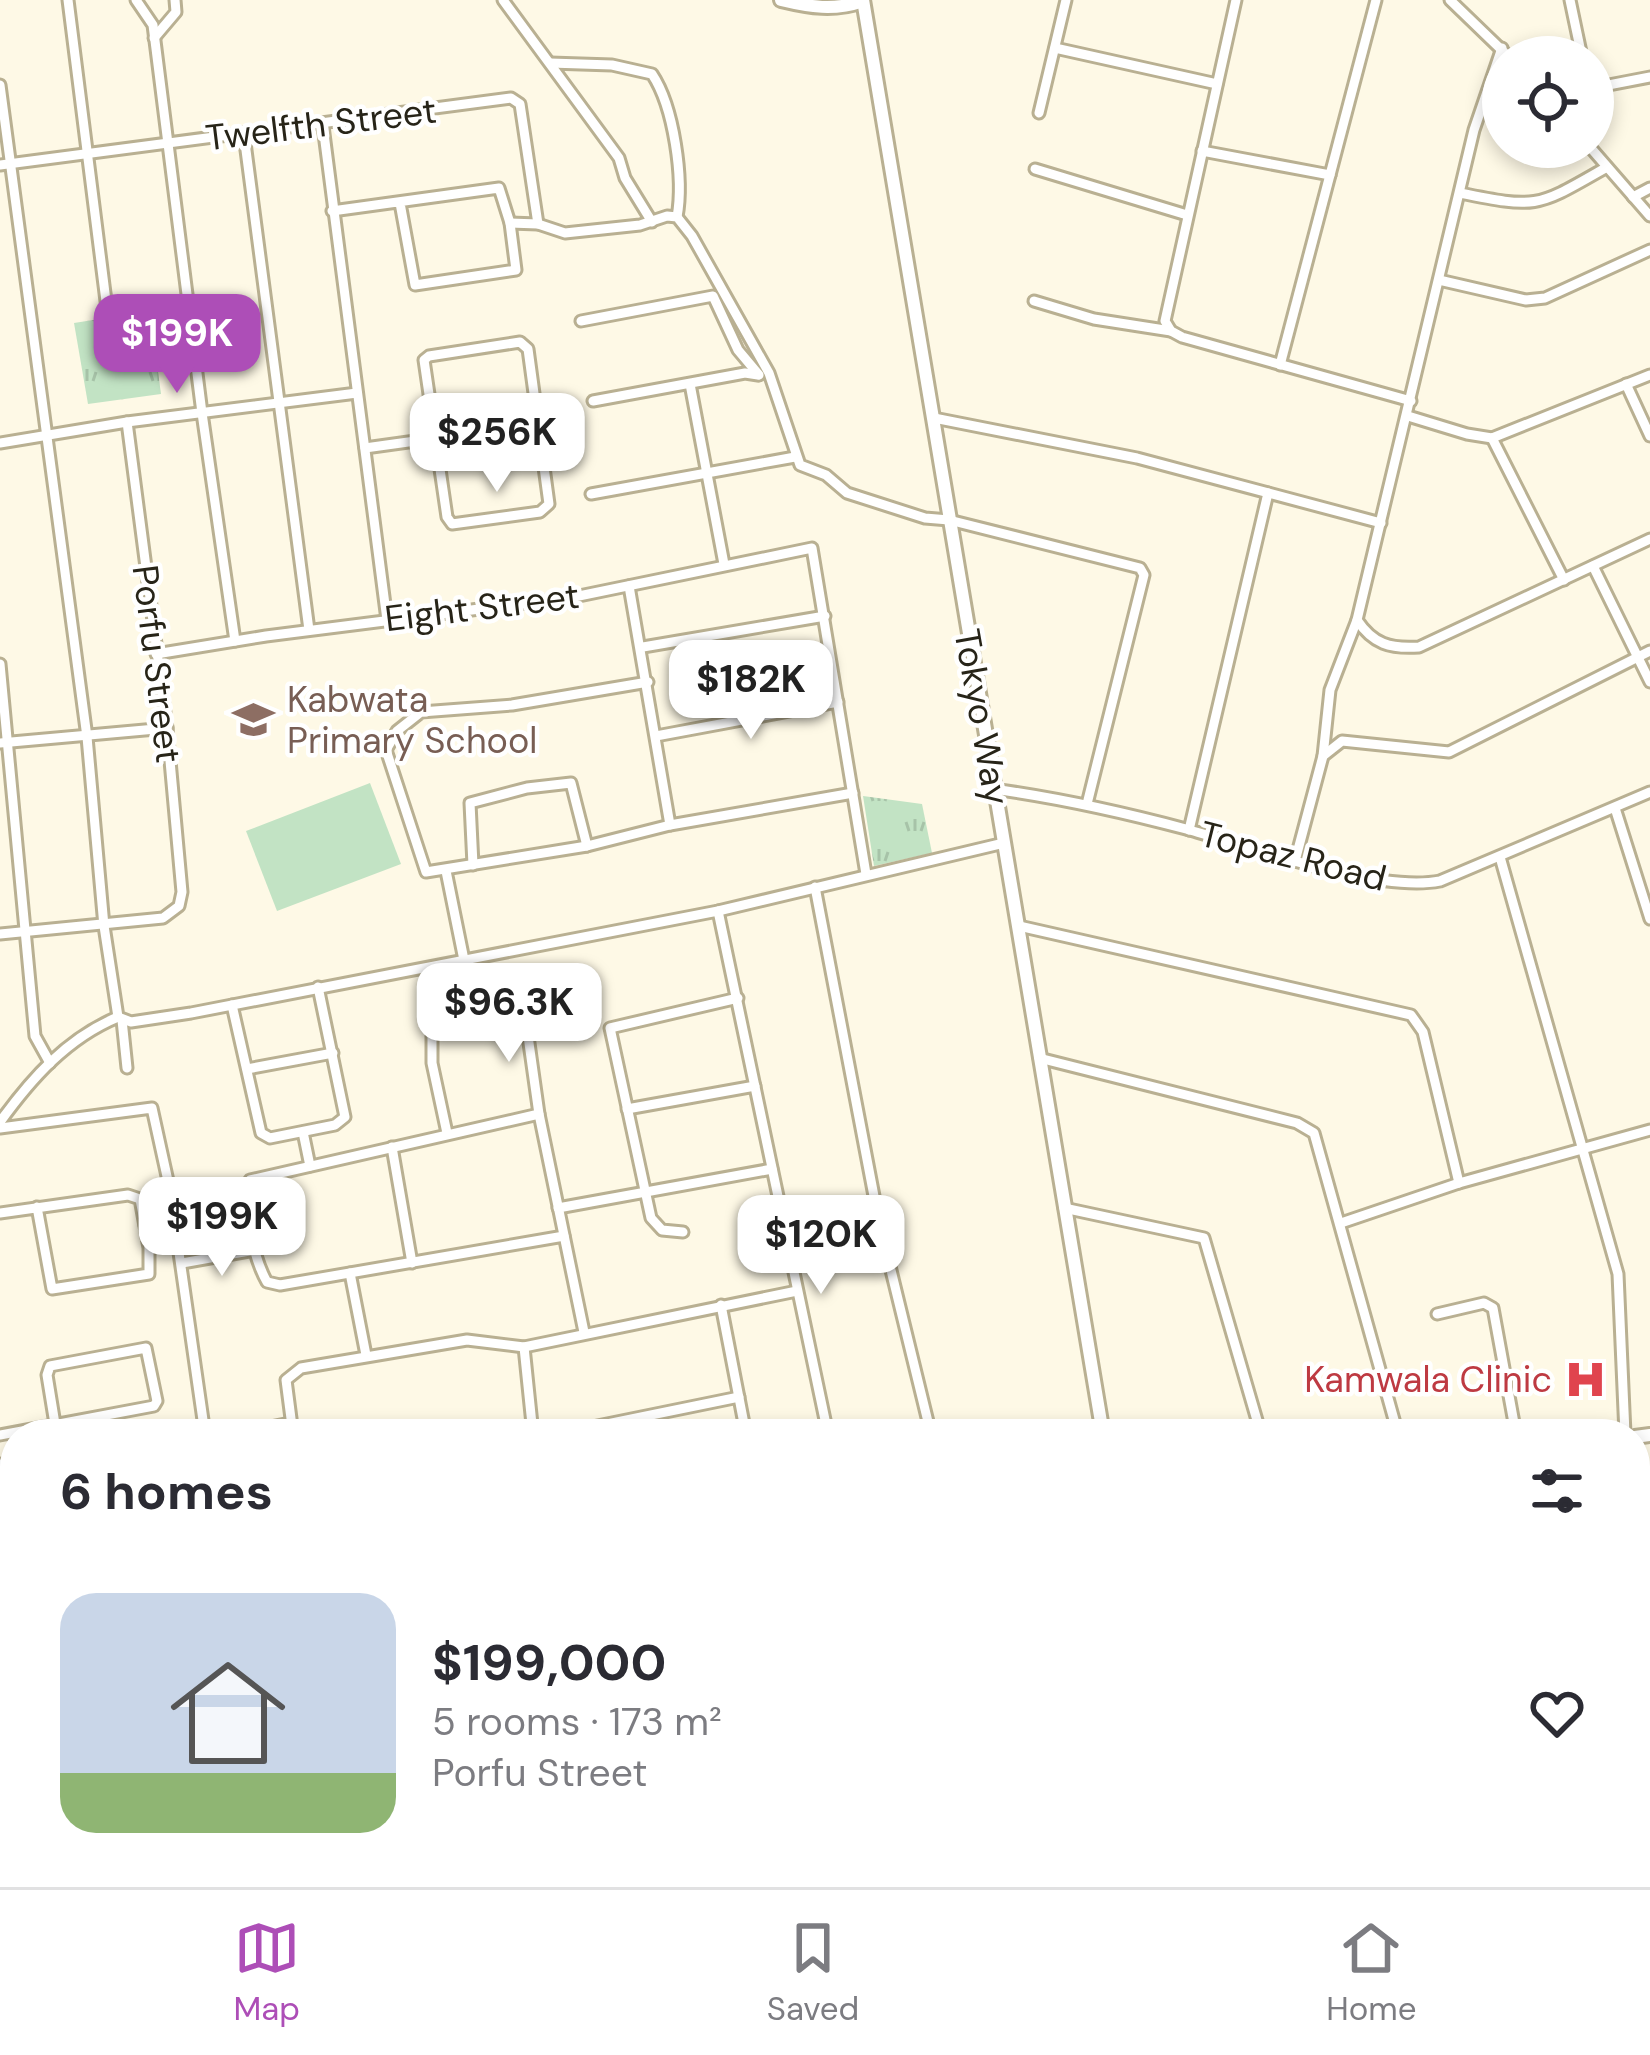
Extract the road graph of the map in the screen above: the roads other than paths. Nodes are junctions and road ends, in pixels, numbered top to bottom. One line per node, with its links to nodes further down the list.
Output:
1 (68, 0): 30 (street)
2 (136, 0): 17 (street)
3 (175, 0): 17 (street)
4 (503, 0): 19 (street)
5 (781, 0): 13 (main road)
6 (848, 0): 13 (main road)
7 (863, 0): 13 (main road); 14 (main road, Tokyo Way)
8 (1066, 0): 18 (street)
9 (1236, 0): 21 (street)
10 (1376, 0): 35 (street)
11 (1450, 0): 15 (street)
12 (1570, 0): 16 (street)
13 (833, 8): 14 (main road)
14 (868, 26): 65 (main road, Tokyo Way)
15 (1487, 36)
16 (1578, 36)
17 (154, 38): 28 (street)
18 (1055, 49): 21 (street); 25 (street)
19 (550, 64): 43 (street); 44 (street)
20 (1650, 77): 22 (street)
21 (1217, 84): 29 (street)
22 (1614, 84)
23 (0, 85): 31 (street)
24 (1482, 110): 37 (street)
25 (1039, 113)
26 (323, 126): 27 (street, Twelfth Street); 40 (street); 46 (street, Twelfth Street)
27 (244, 136): 28 (street, Twelfth Street); 61 (street)
28 (167, 144): 30 (street, Twelfth Street); 63 (street)
29 (1202, 151): 35 (street); 41 (street)
30 (86, 154): 31 (street, Twelfth Street); 50 (street)
31 (5, 165): 68 (street)
32 (1605, 168): 37 (street)
33 (1608, 168): 38 (street)
34 (1035, 169): 41 (street)
35 (1330, 176): 53 (street)
36 (1650, 188): 38 (street)
37 (1460, 193): 48 (street)
38 (1633, 197): 42 (street)
39 (400, 202): 40 (street); 45 (street); 45 (street)
40 (332, 211): 58 (street)
41 (1187, 215): 52 (street)
42 (1650, 216)
43 (677, 217): 44 (street); 62 (street)
44 (652, 222): 46 (street)
45 (511, 223): 46 (street)
46 (538, 224)
47 (1650, 250): 48 (street)
48 (1439, 280): 60 (street)
49 (1034, 301): 52 (street)
50 (107, 309)
51 (581, 321): 54 (street)
52 (1171, 331): 53 (street)
53 (1280, 365): 60 (street)
54 (759, 375): 56 (street); 62 (street)
55 (1650, 375): 57 (street)
56 (690, 384): 59 (street); 75 (street)
57 (1626, 384): 70 (street); 71 (street)
58 (358, 393): 61 (street); 73 (street)
59 (593, 401)
60 (1411, 401): 64 (street)
61 (281, 403): 63 (street); 88 (street)
62 (780, 408): 74 (street)
63 (202, 413): 66 (street); 89 (street)
64 (1408, 416): 71 (street); 79 (street)
65 (934, 418): 77 (street); 78 (main road, Tokyo Way)
66 (128, 422): 68 (street); 92 (street, Porfu Street)
67 (538, 424): 69 (street); 69 (street); 69 (street)
68 (46, 435): 72 (street); 100 (street)
69 (436, 436): 73 (street)
70 (1650, 436)
71 (1492, 438): 83 (street)
72 (0, 443)
73 (364, 448): 86 (street)
74 (795, 457): 75 (street); 78 (street)
75 (709, 474): 76 (street); 81 (street)
76 (591, 494)
77 (1268, 494): 79 (street); 109 (street)
78 (949, 520): 103 (main road, Tokyo Way); 106 (street)
79 (1381, 524): 87 (street)
80 (1650, 539): 82 (street)
81 (724, 564): 84 (street, Eight Street); 85 (street, Eight Street)
82 (1594, 566): 83 (street); 93 (street)
83 (1564, 580): 87 (street)
84 (629, 586): 86 (street, Eight Street); 90 (street)
85 (825, 616): 90 (street); 97 (street)
86 (387, 620): 88 (street, Eight Street)
87 (1357, 620): 102 (street)
88 (309, 630): 89 (street, Eight Street)
89 (235, 640): 92 (street, Eight Street)
90 (643, 646): 95 (street)
91 (1650, 652): 93 (street)
92 (156, 654): 98 (street, Porfu Street)
93 (1638, 657): 96 (street); 102 (street)
94 (0, 664): 101 (street)
95 (648, 682): 99 (street); 115 (street)
96 (1650, 682)
97 (838, 703): 99 (street); 105 (street)
98 (167, 728): 100 (street); 120 (street, Porfu Street)
99 (656, 736): 108 (street)
100 (87, 737): 101 (street); 120 (street)
101 (5, 742): 122 (street)
102 (1323, 756): 113 (street)
103 (993, 789): 106 (street, Topaz Road); 110 (main road, Tokyo Way)
104 (1650, 791): 107 (street, Topaz Road)
105 (853, 793): 108 (street); 116 (street)
106 (1087, 804): 109 (street, Topaz Road)
107 (1616, 808): 112 (street, Topaz Road); 119 (street)
108 (670, 825): 111 (street)
109 (1189, 830): 113 (street, Topaz Road)
110 (1004, 843): 116 (street); 121 (main road, Tokyo Way)
111 (587, 846): 114 (street); 114 (street)
112 (1500, 856): 113 (street, Topaz Road); 142 (street)
113 (1295, 860)
114 (473, 865): 115 (street)
115 (446, 871): 124 (street)
116 (866, 874): 117 (street)
117 (814, 887): 118 (street); 175 (street)
118 (718, 911): 124 (street); 126 (street)
119 (1650, 919)
120 (104, 926): 122 (street); 128 (street)
121 (1019, 926): 130 (main road, Tokyo Way); 145 (street)
122 (27, 932): 123 (street); 131 (street)
123 (0, 934)
124 (464, 960): 125 (street)
125 (318, 987): 127 (street); 129 (street)
126 (738, 998): 134 (street); 135 (street)
127 (232, 1005): 128 (street); 133 (street)
128 (120, 1019): 131 (street); 132 (street)
129 (333, 1053): 133 (street); 139 (street)
130 (1040, 1058): 149 (main road, Tokyo Way); 152 (street)
131 (50, 1063): 137 (street)
132 (127, 1068)
133 (247, 1069): 139 (street)
134 (755, 1086): 135 (street); 144 (street)
135 (627, 1109): 146 (street)
136 (539, 1114): 140 (street); 140 (street); 148 (street)
137 (0, 1125): 151 (street)
138 (1650, 1130): 142 (street)
139 (303, 1132): 143 (street)
140 (447, 1133): 141 (street)
141 (392, 1147): 143 (street); 158 (street)
142 (1583, 1147): 145 (street); 180 (street)
143 (310, 1166): 156 (street)
144 (772, 1169): 146 (street); 160 (street)
145 (1459, 1183): 152 (street)
146 (646, 1192): 148 (street); 154 (street)
147 (37, 1207): 150 (street); 153 (street); 153 (street)
148 (558, 1208): 155 (street)
149 (1064, 1208): 176 (main road, Tokyo Way); 177 (street)
150 (0, 1213)
151 (176, 1221): 153 (street); 157 (street)
152 (1341, 1223): 178 (street)
153 (145, 1225)
154 (683, 1232)
155 (564, 1236): 158 (street); 163 (street)
156 (254, 1250): 157 (street); 159 (street)
157 (182, 1263): 169 (street)
158 (412, 1263): 159 (street)
159 (350, 1273): 165 (street)
160 (797, 1291): 161 (street); 174 (street)
161 (721, 1305): 163 (street); 166 (street)
162 (1437, 1314): 179 (street)
163 (584, 1332): 164 (street)
164 (524, 1347): 165 (street); 171 (street)
165 (366, 1354): 170 (street)
166 (739, 1397): 172 (street); 173 (street)
167 (54, 1419): 168 (street)
168 (80, 1419)
169 (203, 1419)
170 (290, 1419)
171 (531, 1419)
172 (631, 1419)
173 (743, 1419)
174 (825, 1419)
175 (927, 1419)
176 (1100, 1419)
177 (1258, 1419)
178 (1394, 1419)
179 (1513, 1419)
180 (1624, 1419)

